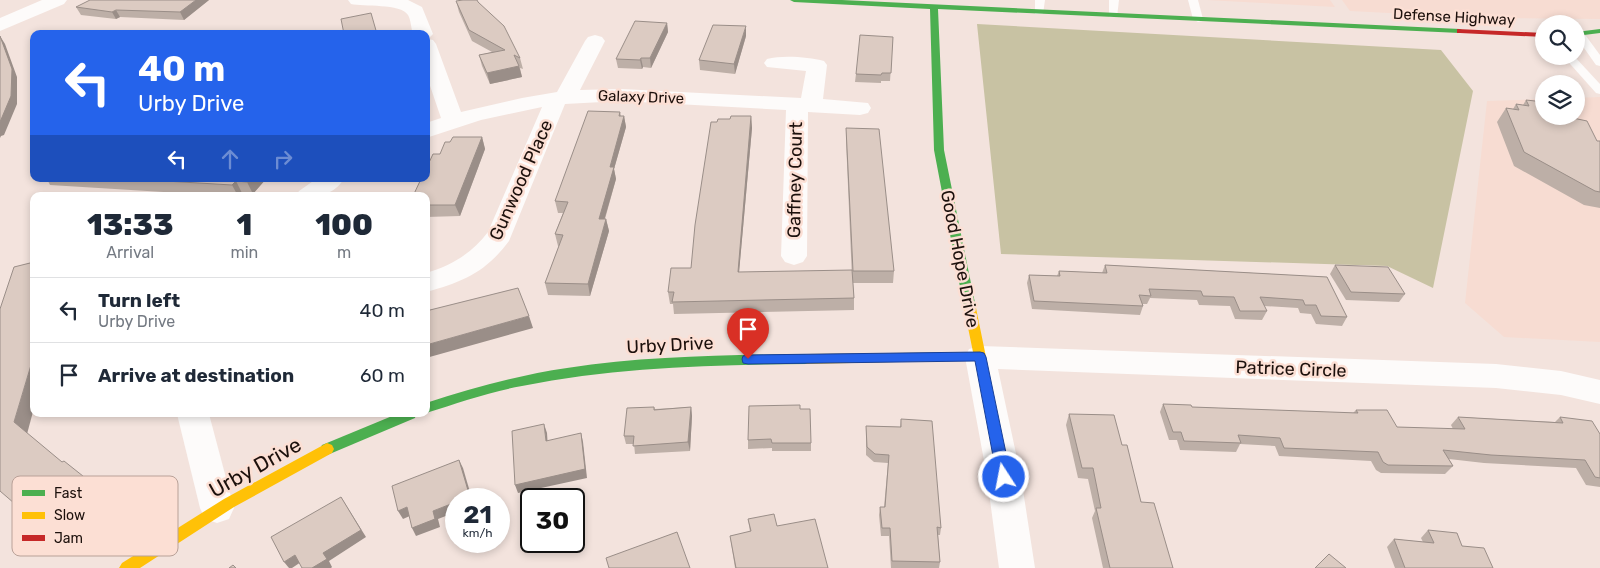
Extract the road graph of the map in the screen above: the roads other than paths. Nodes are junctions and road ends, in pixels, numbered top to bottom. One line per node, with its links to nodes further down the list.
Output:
1 (58, 0): 11 (street)
2 (357, 0): 12 (street)
3 (794, 0): 6 (street, Defense Highway)
4 (1114, 0): 9 (lane)
5 (1193, 0): 10 (lane)
6 (934, 3): 7 (street, Defense Highway); 34 (street, Good Hope Drive)
7 (991, 5): 8 (street, Defense Highway)
8 (1039, 6): 9 (street, Defense Highway)
9 (1112, 15): 10 (street, Defense Highway)
10 (1198, 19): 15 (street, Defense Highway)
11 (0, 25)
12 (422, 30)
13 (1600, 31): 14 (street)
14 (1585, 34)
15 (1535, 37)
16 (1585, 37): 17 (street)
17 (1600, 39)
18 (595, 41): 25 (street, Gunwood Place)
19 (1585, 45): 22 (lane)
20 (430, 55): 28 (street)
21 (774, 63): 26 (street, Gaffney Court)
22 (1600, 63)
23 (1576, 65): 24 (lane)
24 (1600, 91)
25 (560, 99): 26 (street, Galaxy Drive); 28 (street, Galaxy Drive); 33 (street, Gunwood Place)
26 (804, 105): 27 (street, Galaxy Drive); 32 (street, Gaffney Court)
27 (860, 108)
28 (453, 121): 29 (street, Galaxy Drive)
29 (430, 130)
30 (328, 182): 31 (street)
31 (314, 192)
32 (794, 256)
33 (430, 282)
34 (980, 357): 35 (street, Patrice Circle); 36 (street, Urby Drive); 43 (street, Good Hope Drive)
35 (1600, 392)
36 (430, 407)
37 (194, 417): 39 (street)
38 (403, 417): 39 (street, Urby Drive)
39 (217, 508): 40 (street, Urby Drive)
40 (178, 534)
41 (145, 556): 42 (street, Urby Drive)
42 (127, 568)
43 (1017, 568)

